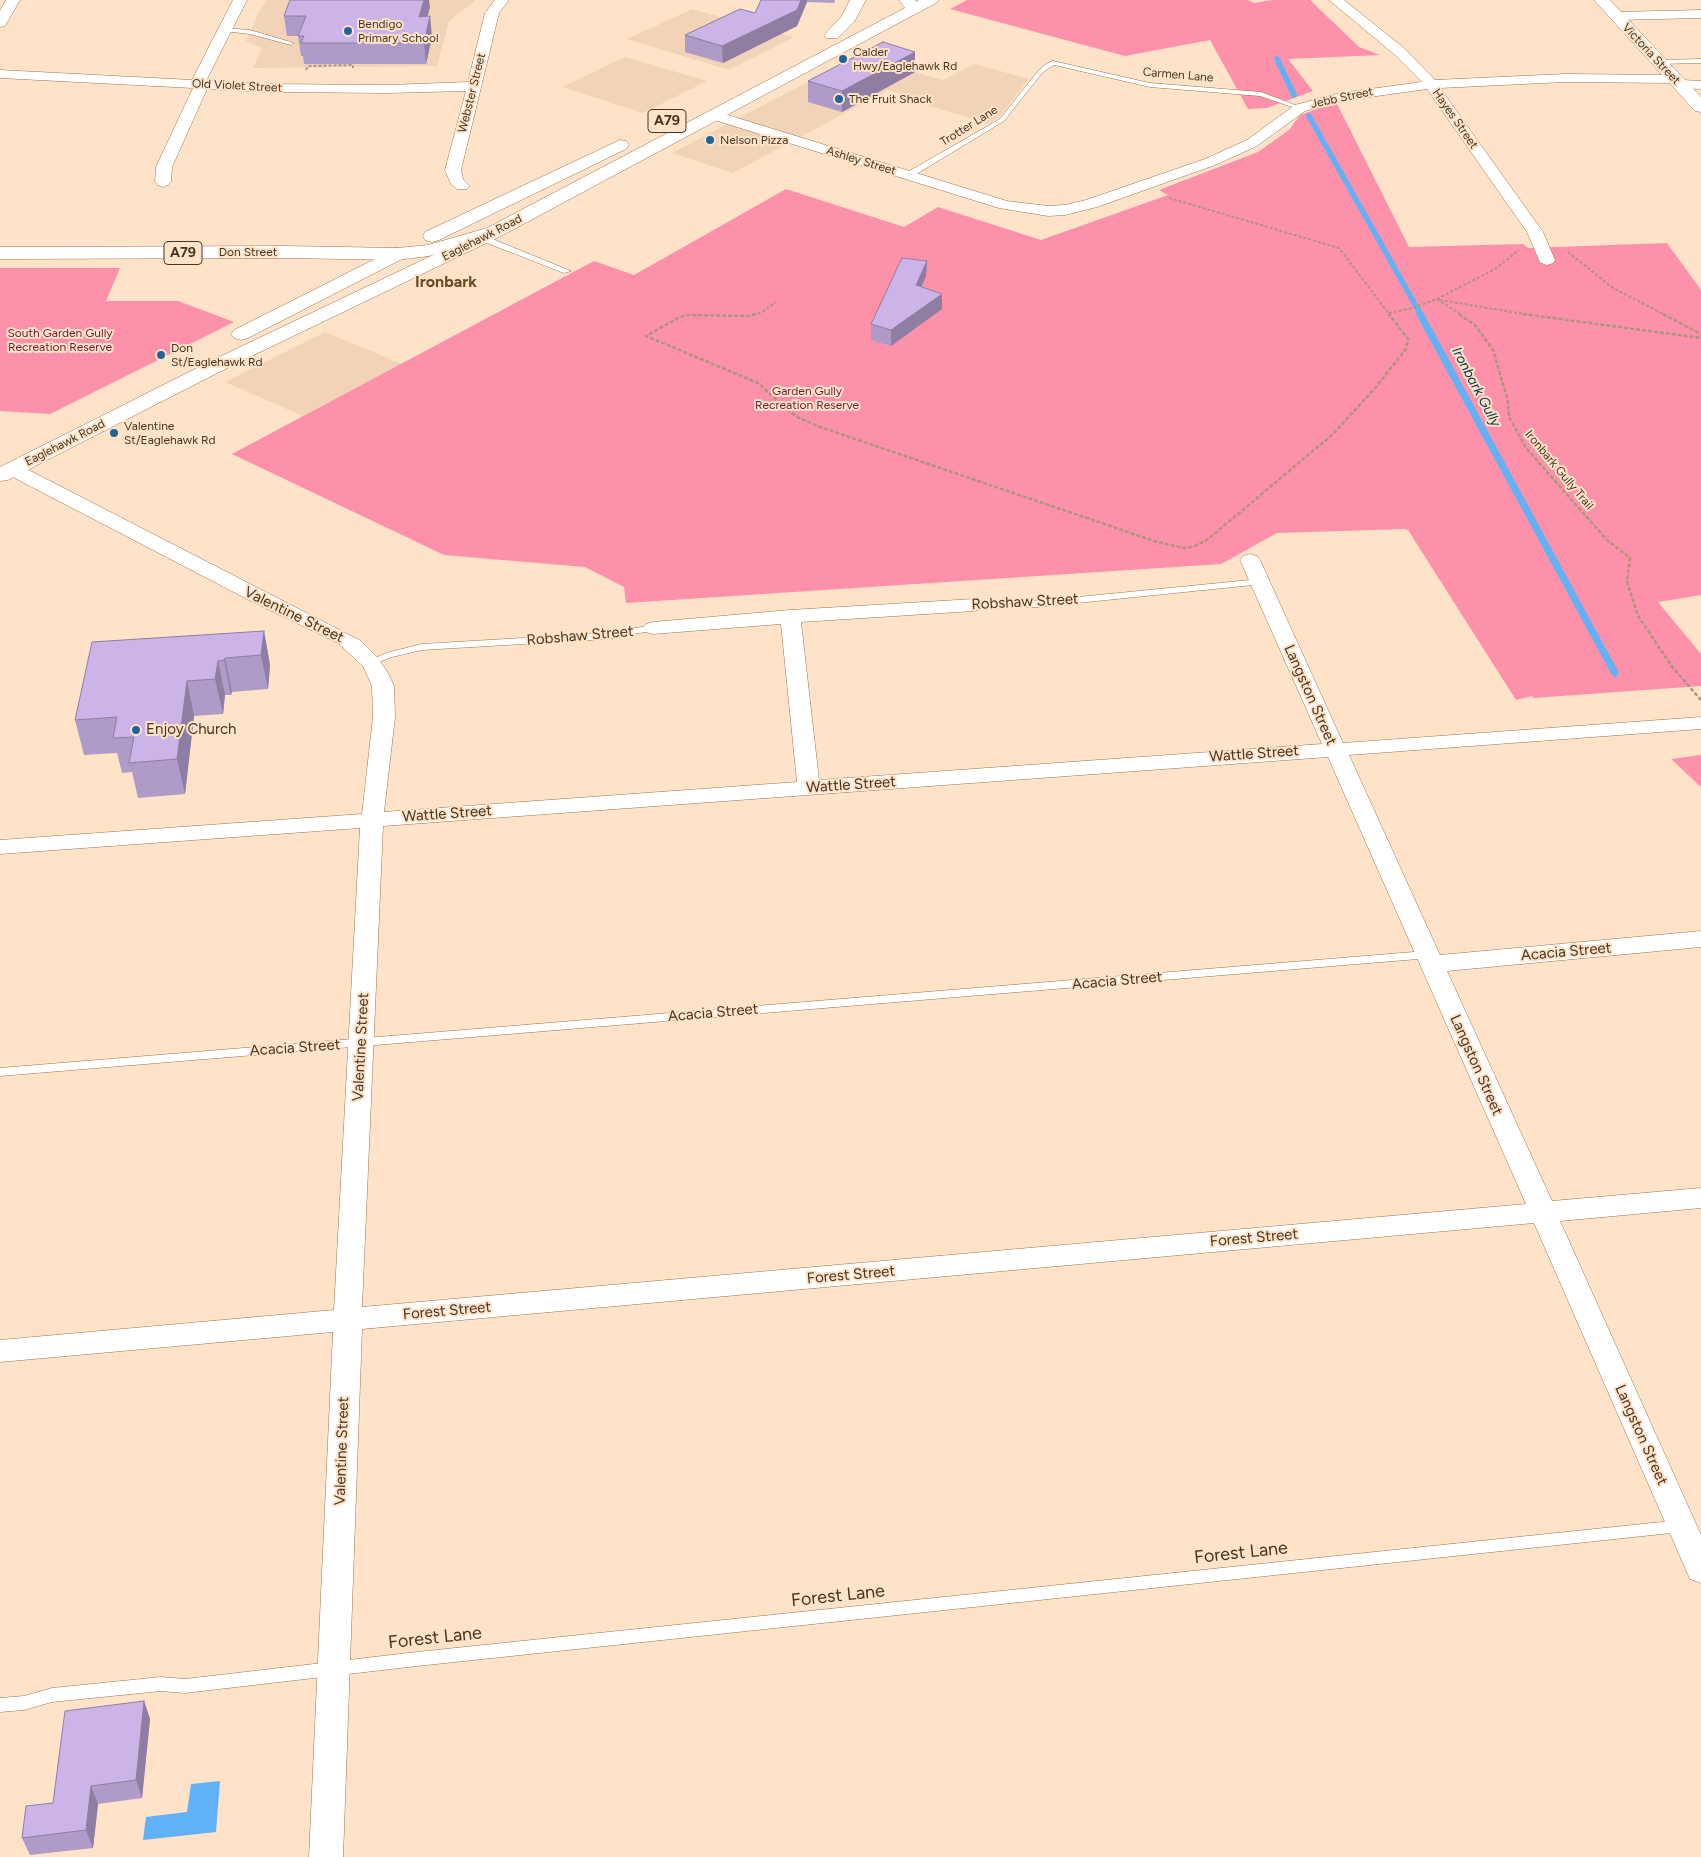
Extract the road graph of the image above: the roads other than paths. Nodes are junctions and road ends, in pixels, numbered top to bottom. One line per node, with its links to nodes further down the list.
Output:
1 (13, 0): 12 (street)
2 (240, 0): 13 (street)
3 (502, 0): 25 (street, Webster Street)
4 (858, 0): 14 (main road)
5 (931, 0): 8 (main road, Eaglehawk Road)
6 (1336, 0): 23 (street, Hayes Street)
7 (1602, 0): 11 (main road, Victoria Street)
8 (905, 4): 26 (main road, Eaglehawk Road / A79)
9 (1701, 14): 11 (street)
10 (868, 15): 14 (main road)
11 (1616, 16): 17 (main road, Victoria Street)
12 (0, 23)
13 (225, 30): 15 (lane); 22 (street)
14 (832, 35): 19 (main road)
15 (291, 43)
16 (1701, 61): 17 (lane)
17 (1659, 62): 21 (main road, Victoria Street)
18 (1052, 63): 27 (lane, Carmen Lane); 30 (lane, Trotter Lane)
19 (768, 68)
20 (0, 74): 22 (street, Old Violet Street)
21 (1678, 82): 23 (street, Jebb Street); 24 (street, Jebb Street); 28 (main road, Victoria Street)
22 (198, 84): 25 (street, Old Violet Street); 31 (street)
23 (1430, 84): 27 (street, Jebb Street); 39 (street, Hayes Street)
24 (1701, 85)
25 (474, 86): 32 (street, Webster Street)
26 (703, 107): 30 (street, Ashley Street); 35 (main road, Eaglehawk Road / A79)
27 (1300, 108): 33 (street, Jebb Street)
28 (1701, 108)
29 (632, 139): 34 (main road, Eaglehawk Road / A79)
30 (907, 176): 33 (street, Ashley Street)
31 (163, 182)
32 (462, 186)
33 (1032, 210)
34 (441, 231): 36 (main road, Don Street / A79); 38 (main road, Eaglehawk Road)
35 (488, 235): 38 (main road, Don Street / A79); 40 (lane); 42 (main road, Eaglehawk Road)
36 (0, 242)
37 (0, 253): 38 (main road, Don Street / A79)
38 (397, 254): 41 (main road, Eaglehawk Road)
39 (1548, 260)
40 (567, 271)
41 (331, 288): 42 (main road); 43 (main road, Eaglehawk Road)
42 (374, 292): 43 (main road, Eaglehawk Road)
43 (3, 465): 49 (street, Valentine Street)
44 (1250, 560): 45 (street, Langston Street)
45 (1260, 582): 46 (lane, Robshaw Street); 51 (street, Langston Street)
46 (974, 604): 47 (street, Robshaw Street)
47 (790, 616): 48 (street, Robshaw Street); 52 (street)
48 (653, 628): 49 (lane, Robshaw Street)
49 (371, 662): 53 (street, Valentine Street)
50 (1701, 723): 51 (street, Wattle Street)
51 (1334, 748): 52 (street, Wattle Street); 56 (street, Langston Street)
52 (809, 788): 53 (street, Wattle Street)
53 (372, 820): 54 (street, Wattle Street); 57 (street, Valentine Street)
54 (0, 847)
55 (1701, 940): 56 (street, Acacia Street)
56 (1428, 960): 57 (lane, Acacia Street); 60 (street, Langston Street)
57 (362, 1042): 58 (lane, Acacia Street); 61 (street, Valentine Street)
58 (0, 1072)
59 (1701, 1198): 60 (street, Forest Street)
60 (1543, 1212): 61 (street, Forest Street); 63 (street, Langston Street)
61 (348, 1320): 62 (street, Forest Street); 65 (street, Valentine Street)
62 (0, 1351)
63 (1681, 1526): 64 (street, Langston Street); 65 (lane, Forest Lane)
64 (1701, 1570)
65 (335, 1668): 66 (lane, Forest Lane); 67 (street, Valentine Street)
66 (0, 1705)
67 (326, 1857)

